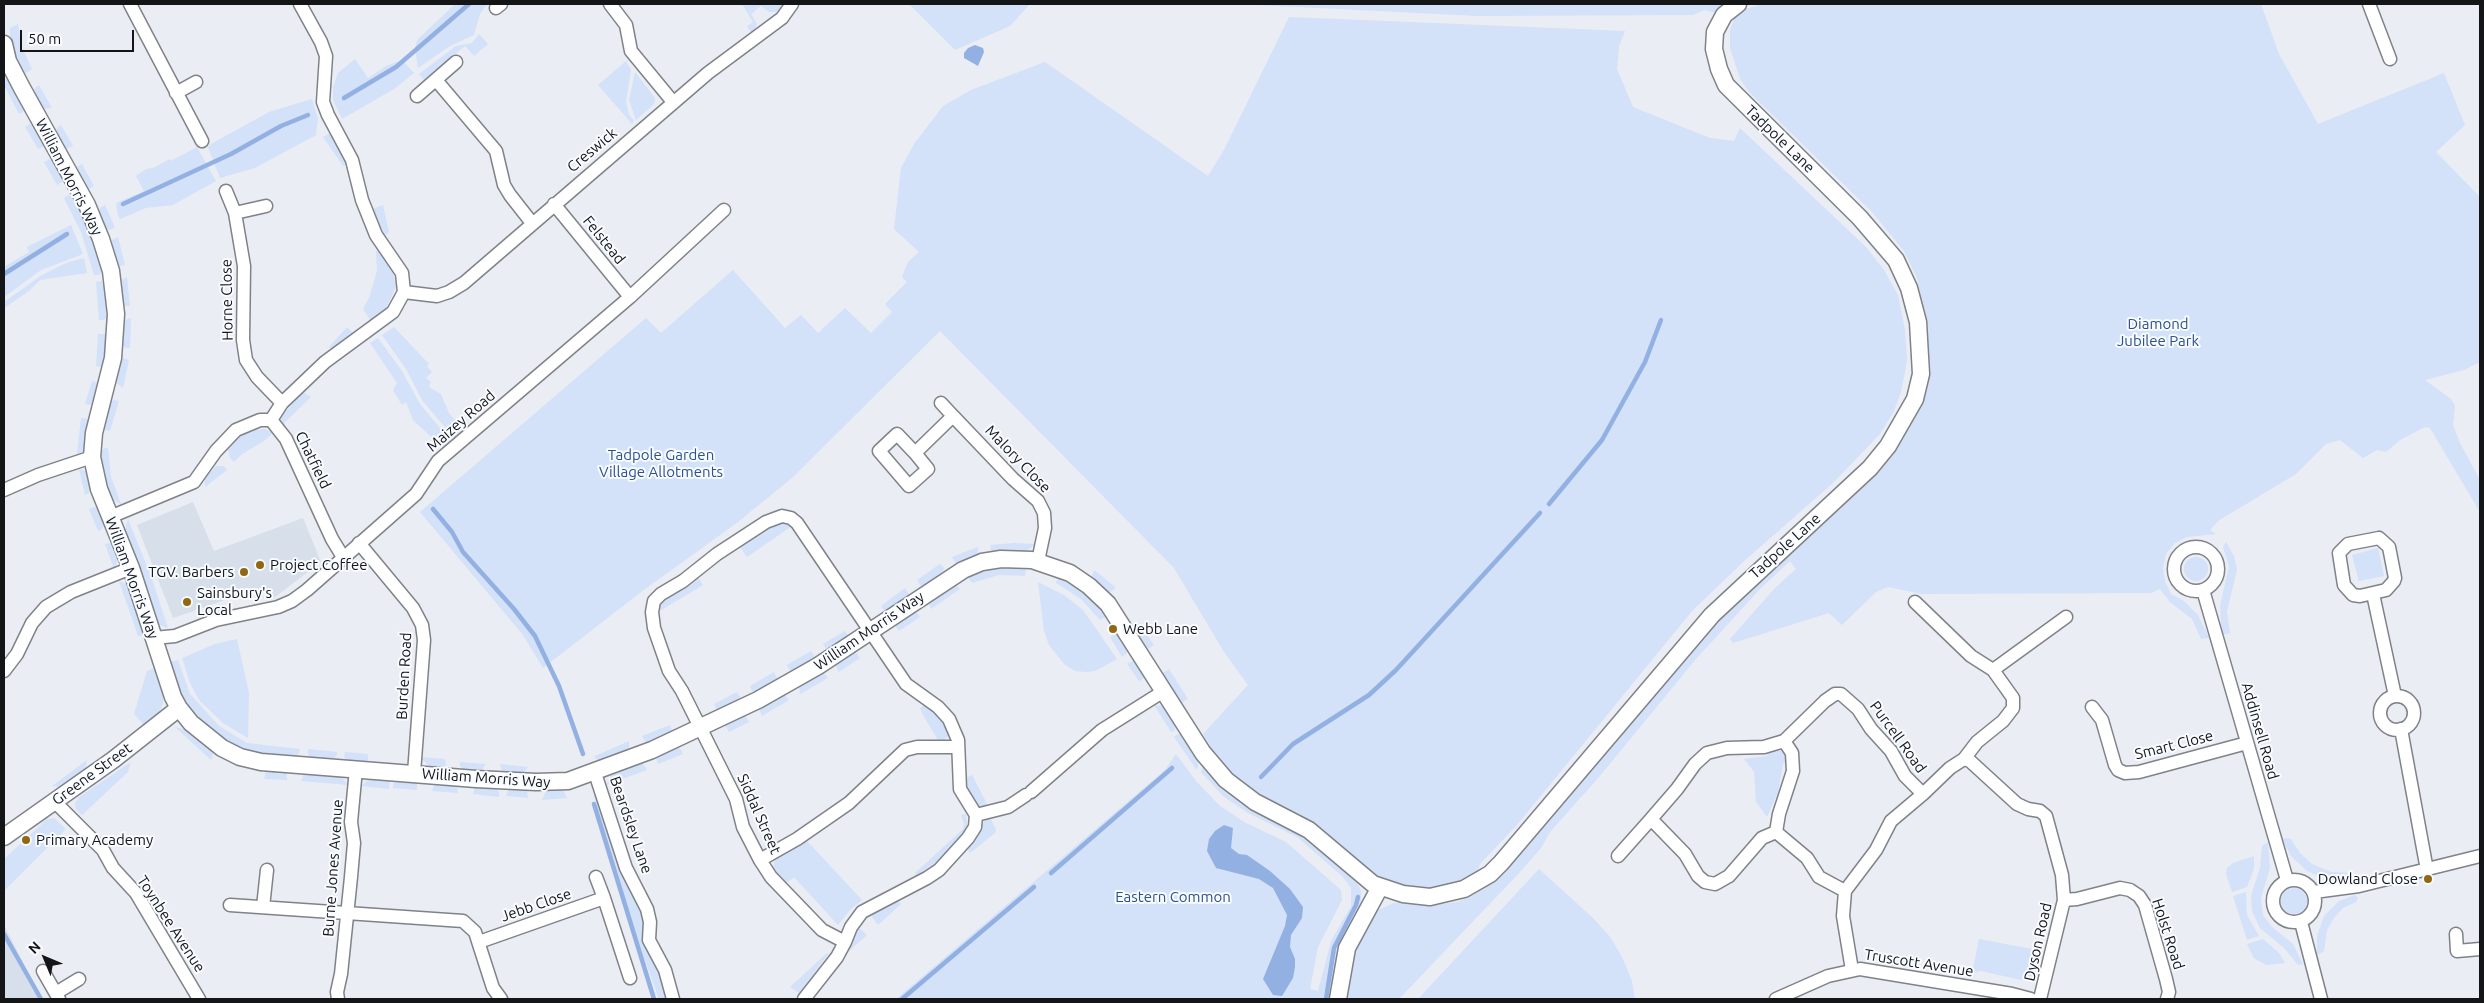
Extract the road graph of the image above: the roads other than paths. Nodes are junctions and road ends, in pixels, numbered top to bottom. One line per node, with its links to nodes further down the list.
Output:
1 (130, 4): 13 (street)
2 (300, 4): 23 (street)
3 (610, 4): 15 (street)
4 (792, 4): 15 (street, Creswick)
5 (1738, 4): 71 (street, Tadpole Lane)
6 (2369, 4): 8 (street)
7 (4, 44): 10 (street, William Morris Way)
8 (2390, 59)
9 (456, 62): 11 (street)
10 (6, 63): 30 (street, William Morris Way)
11 (436, 80): 14 (street); 22 (street)
12 (196, 82): 13 (street)
13 (176, 93): 16 (street)
14 (417, 96)
15 (673, 102): 18 (street, Creswick)
16 (202, 141)
17 (226, 191): 20 (street, Horne Close)
18 (554, 204): 22 (street, Creswick); 24 (street, Felstead)
19 (266, 206): 20 (street)
20 (234, 213): 26 (street, Horne Close)
21 (724, 215): 24 (street, Maizey Road)
22 (532, 223): 23 (street, Creswick)
23 (404, 292): 26 (street)
24 (630, 297): 33 (street, Maizey Road)
25 (941, 403): 27 (street, Malory Close)
26 (282, 404): 28 (street)
27 (953, 416): 29 (street); 35 (street, Malory Close)
28 (271, 420): 32 (street); 34 (street, Chatfield)
29 (915, 453)
30 (92, 457): 31 (street); 32 (street, William Morris Way)
31 (4, 490)
32 (110, 517): 36 (street, William Morris Way)
33 (360, 543): 34 (street, Maizey Road); 56 (street, Burden Road)
34 (343, 557): 42 (street, Maizey Road)
35 (1038, 561): 41 (street, William Morris Way); 45 (street, William Morris Way)
36 (131, 568): 42 (street, William Morris Way); 44 (street)
37 (2203, 590): 52 (street, Addinsell Road)
38 (2373, 594): 38 (street); 46 (street)
39 (1915, 602): 43 (street)
40 (2066, 617): 43 (street)
41 (871, 631): 49 (street, William Morris Way); 49 (street, Siddal Street); 53 (street)
42 (154, 638): 47 (street, William Morris Way)
43 (1993, 670): 54 (street, Purcell Road)
44 (4, 672)
45 (1164, 691): 60 (street); 71 (street, William Morris Way)
46 (2395, 696): 50 (street); 50 (street)
47 (178, 708): 55 (street, William Morris Way); 59 (street, Greene Street)
48 (2092, 708): 52 (street, Smart Close)
49 (700, 728): 57 (street, William Morris Way); 66 (street, Siddal Street)
50 (2401, 729): 68 (street)
51 (1784, 741): 58 (street, Purcell Road); 61 (street); 62 (street)
52 (2247, 743): 70 (street, Addinsell Road)
53 (958, 747): 60 (street); 66 (street)
54 (1964, 759): 58 (street, Purcell Road); 75 (street, Dyson Road)
55 (356, 769): 56 (street, William Morris Way); 78 (street, Burne Jones Avenue)
56 (414, 772): 57 (street, William Morris Way)
57 (595, 773): 92 (street, Beardsley Lane)
58 (1923, 794): 72 (street)
59 (54, 802): 63 (street, Greene Street); 89 (street, Toynbee Avenue)
60 (976, 815): 82 (street)
61 (1651, 819): 62 (street); 64 (street)
62 (1776, 832): 72 (street)
63 (4, 837)
64 (1618, 856)
65 (2480, 856): 68 (street)
66 (760, 860): 82 (street, Siddal Street)
67 (267, 870): 77 (street)
68 (2428, 870): 73 (street)
69 (596, 877): 74 (street)
70 (2287, 880): 73 (street); 79 (street)
71 (1380, 888): 94 (street)
72 (1846, 891): 84 (street)
73 (2314, 892): 79 (street)
74 (604, 898): 81 (street, Jebb Close); 86 (street)
75 (2064, 900): 97 (street, Dyson Road); 98 (street, Holst Road)
76 (230, 905): 77 (street)
77 (263, 907): 78 (street)
78 (348, 912): 81 (street); 90 (street, Burne Jones Avenue)
79 (2301, 922): 99 (street)
80 (2456, 934): 83 (street)
81 (479, 942): 91 (street)
82 (845, 942): 93 (street)
83 (2480, 948)
84 (1852, 970): 95 (street, Truscott Avenue); 96 (street, Truscott Avenue)
85 (43, 971): 88 (street)
86 (630, 978)
87 (80, 979): 88 (street)
88 (57, 996)
89 (199, 999)
90 (338, 999)
91 (501, 999)
92 (673, 999)
93 (804, 999)
94 (1338, 999)
95 (1776, 999)
96 (2031, 999)
97 (2040, 999)
98 (2167, 999)
99 (2322, 999)

